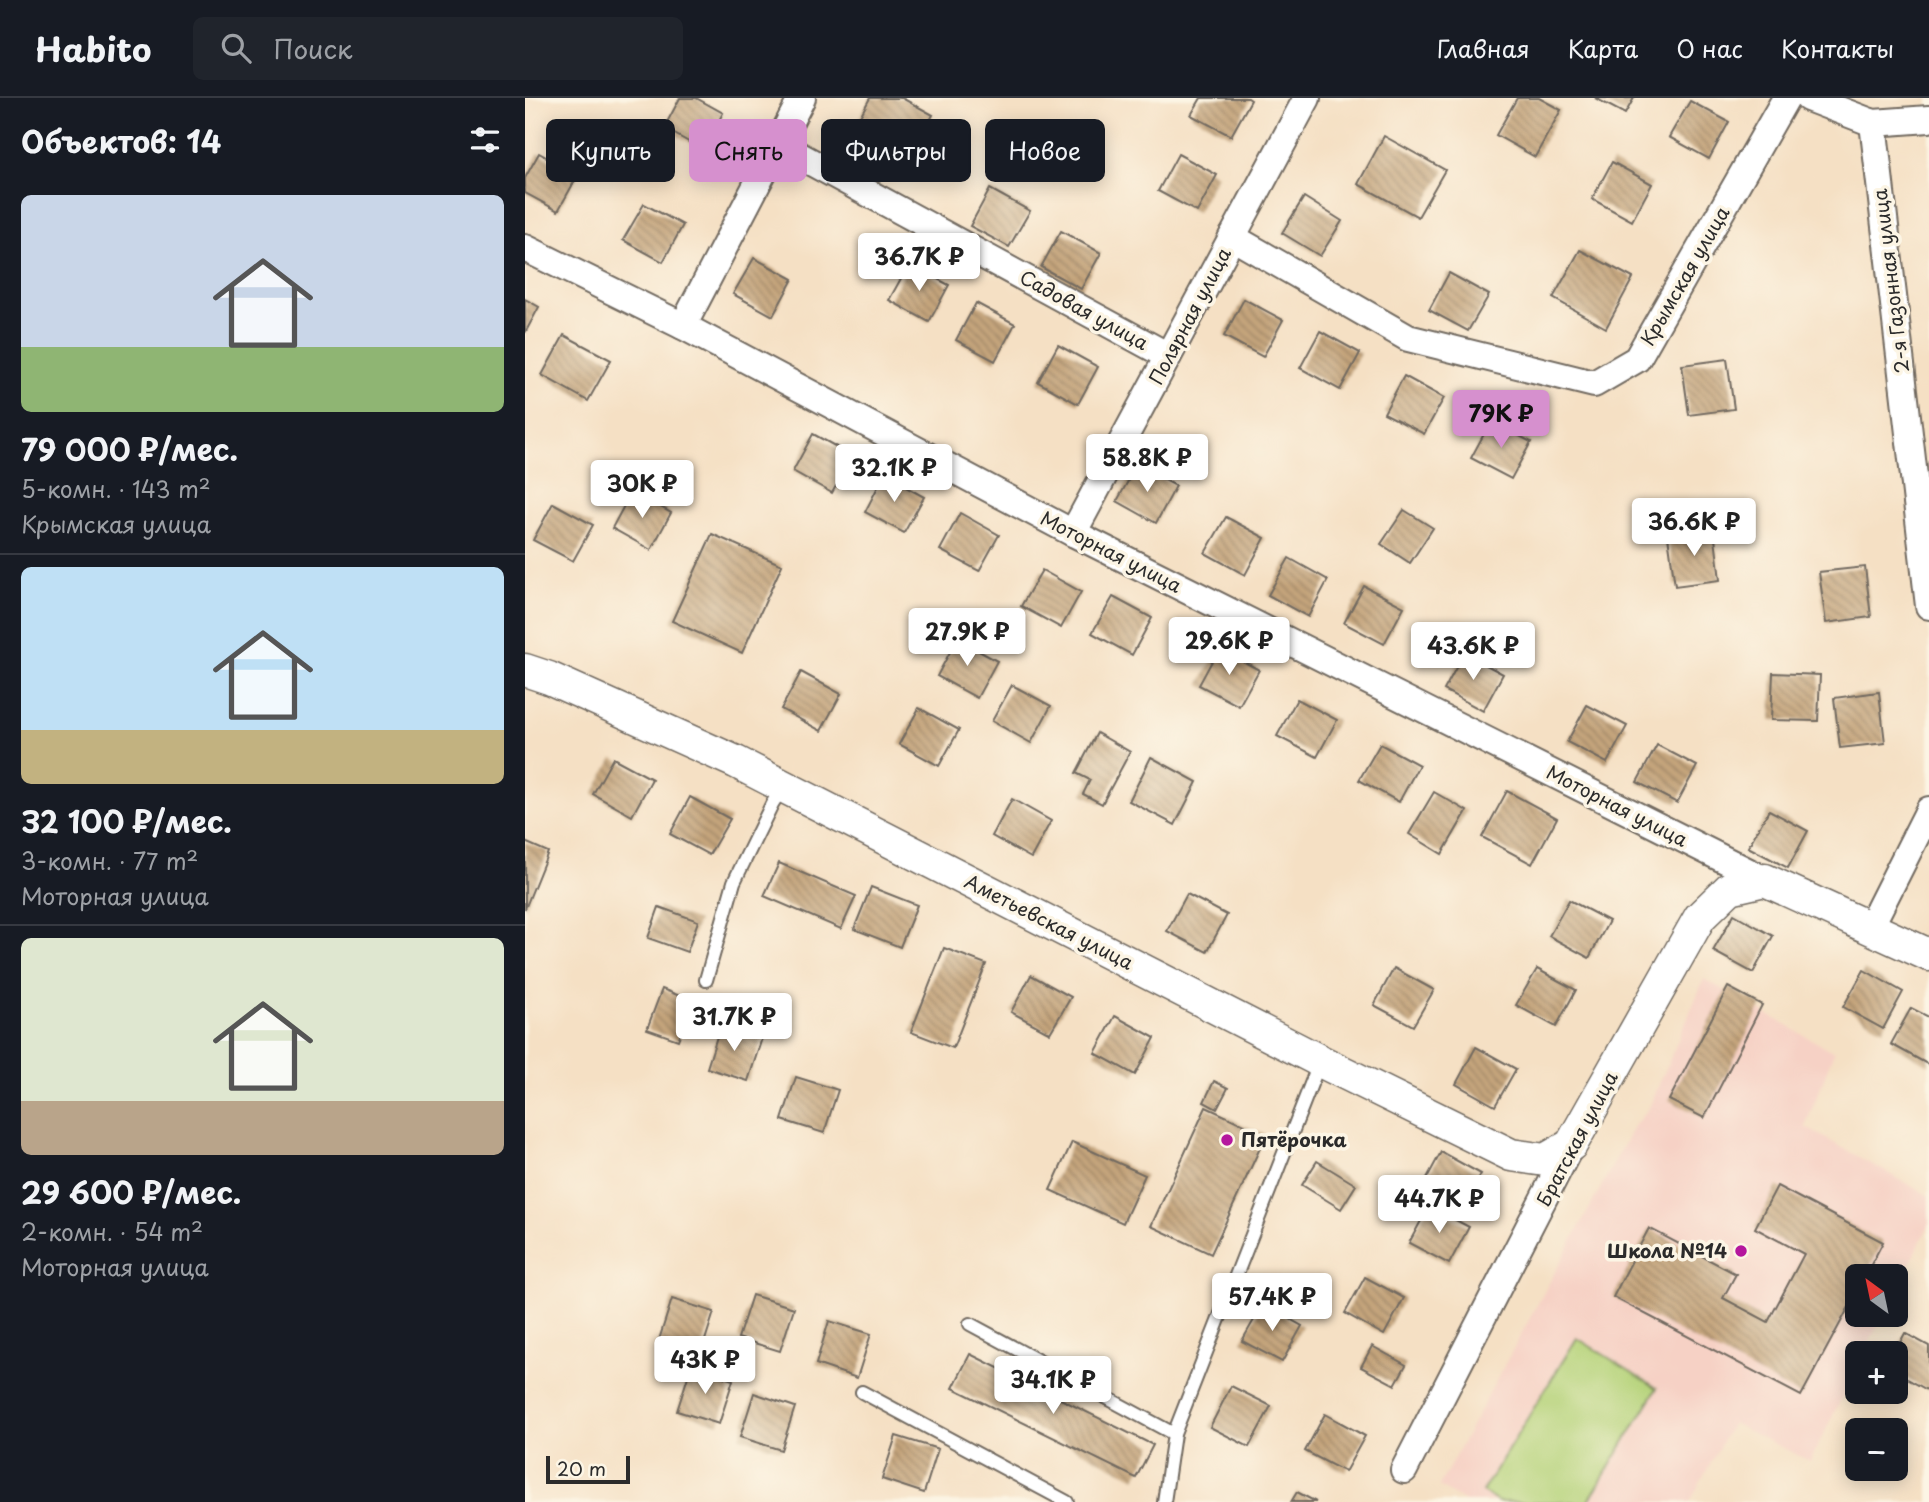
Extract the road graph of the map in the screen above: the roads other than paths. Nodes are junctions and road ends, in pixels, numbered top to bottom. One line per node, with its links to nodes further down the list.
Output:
1 (802, 98): 5 (street)
2 (1307, 98): 10 (street, Полярная улица)
3 (1786, 98): 10 (street, Крымская улица)
4 (1808, 98): 7 (street)
5 (791, 119)
6 (1929, 119): 7 (street)
7 (1873, 123): 15 (street, 2-я Газонная улица)
8 (807, 160): 13 (street, Садовая улица)
9 (758, 182): 12 (street)
10 (1232, 237): 13 (street, Полярная улица)
11 (525, 248): 12 (street, Моторная улица)
12 (683, 326): 14 (street, Моторная улица)
13 (1168, 356): 14 (street, Полярная улица)
14 (1073, 533): 19 (street, Моторная улица)
15 (1929, 606)
16 (525, 670): 17 (street, Аметьевская улица)
17 (783, 787): 22 (lane); 23 (street, Аметьевская улица)
18 (1929, 810): 20 (street)
19 (1765, 880): 20 (street, Моторная улица); 24 (street, Братская улица)
20 (1870, 927): 21 (street, Моторная улица)
21 (1929, 955)
22 (706, 980)
23 (1320, 1061): 24 (street, Аметьевская улица); 27 (lane)
24 (1571, 1145): 28 (street, Братская улица)
25 (970, 1324): 27 (lane)
26 (862, 1392): 29 (lane)
27 (1174, 1434): 30 (lane)
28 (1404, 1470)
29 (1067, 1502)
30 (1164, 1502)

